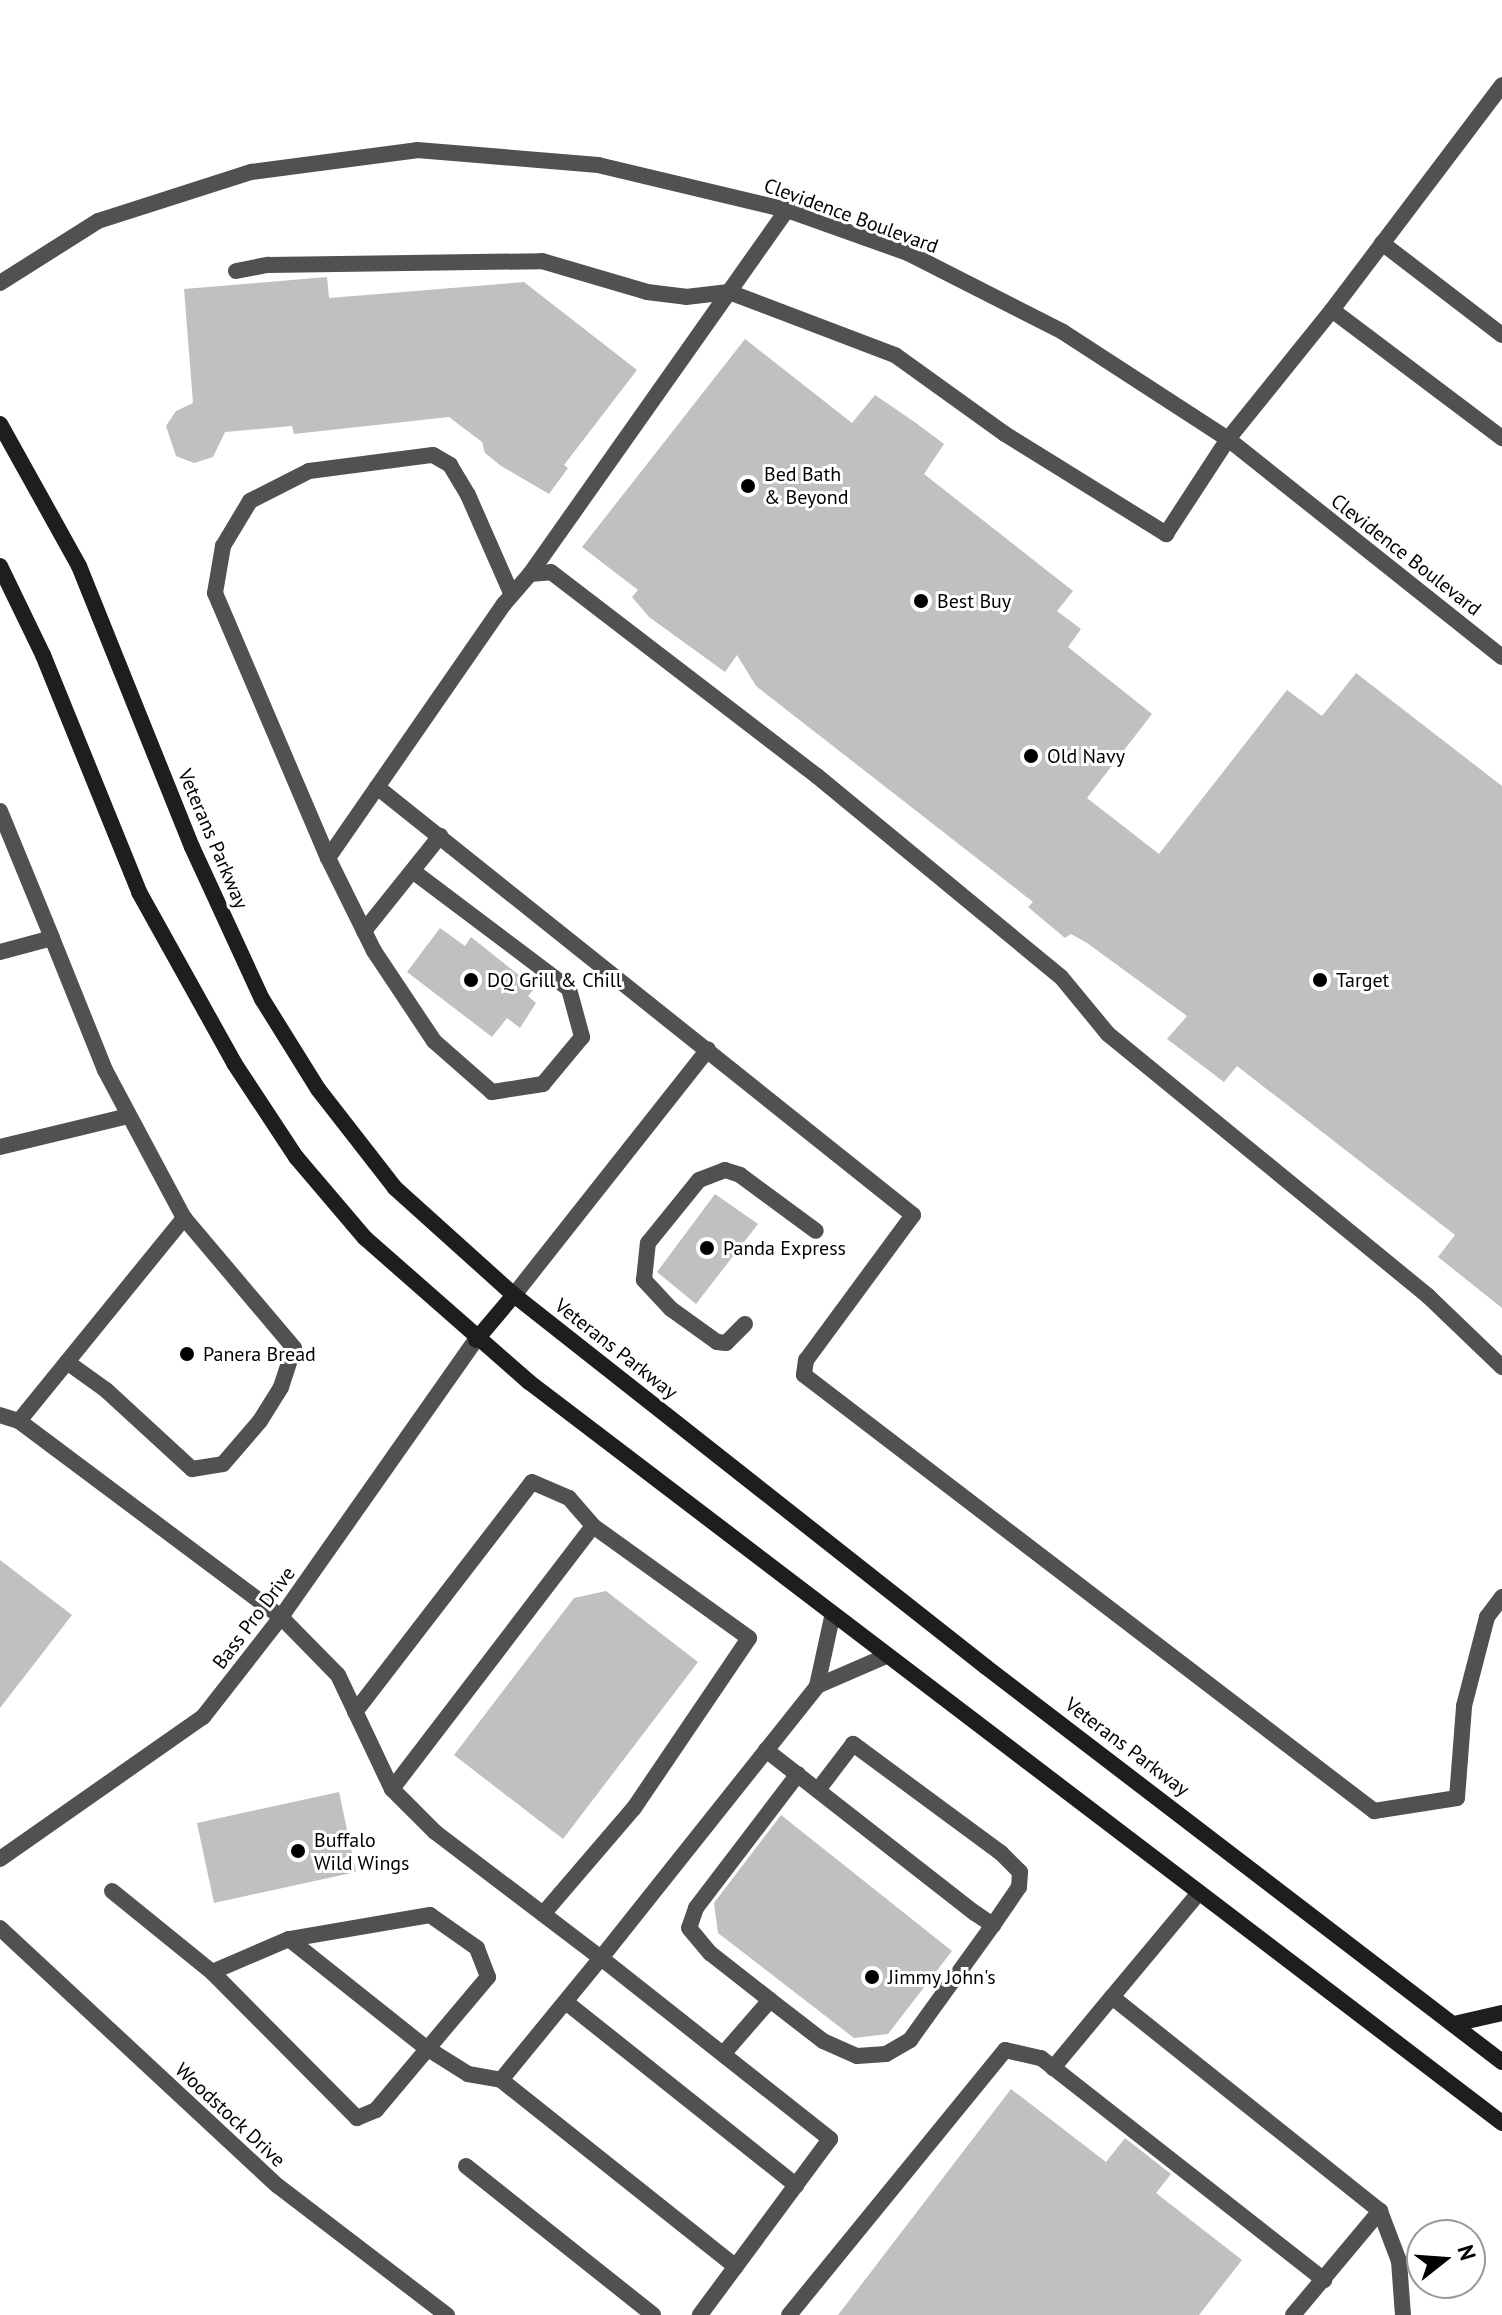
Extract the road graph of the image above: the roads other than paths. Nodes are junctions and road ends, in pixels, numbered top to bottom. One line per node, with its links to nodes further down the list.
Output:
1 (1502, 85): 3 (street)
2 (787, 210): 5 (street, Clevidence Boulevard); 6 (street); 11 (street, Clevidence Boulevard)
3 (1382, 243): 7 (street); 8 (street)
4 (236, 271): 6 (street)
5 (0, 283)
6 (729, 292): 11 (street); 13 (street)
7 (1332, 310): 10 (street); 11 (street)
8 (1502, 335)
9 (0, 424): 29 (main road, Veterans Parkway)
10 (1502, 438)
11 (1228, 439): 15 (street, Clevidence Boulevard)
12 (0, 566): 31 (main road)
13 (530, 574): 14 (street); 33 (street)
14 (512, 595): 16 (street); 19 (street)
15 (1500, 650)
16 (377, 787): 18 (street); 19 (street)
17 (0, 811): 22 (street)
18 (440, 836): 20 (street); 24 (street)
19 (328, 858): 21 (street)
20 (414, 872): 21 (street); 21 (street)
21 (364, 931)
22 (52, 938): 23 (street); 25 (street)
23 (0, 952)
24 (708, 1049): 29 (street); 37 (street)
25 (128, 1116): 26 (street); 27 (street)
26 (0, 1147)
27 (184, 1218): 32 (street); 32 (street)
28 (816, 1231): 30 (street)
29 (514, 1295): 31 (main road); 60 (main road, Veterans Parkway)
30 (745, 1324)
31 (476, 1340): 38 (street, Bass Pro Drive); 39 (main road)
32 (67, 1362): 35 (street)
33 (1502, 1367)
34 (0, 1415): 35 (street)
35 (19, 1421): 38 (street)
36 (593, 1526): 42 (street); 45 (street); 50 (street)
37 (1502, 1597)
38 (281, 1617): 42 (street); 47 (street, Bass Pro Drive)
39 (832, 1617): 40 (main road); 41 (street)
40 (884, 1657): 41 (street); 49 (main road)
41 (817, 1686): 43 (street)
42 (355, 1712): 45 (street)
43 (766, 1750): 44 (street); 54 (street)
44 (798, 1774): 46 (street); 57 (street)
45 (392, 1789): 50 (street)
46 (818, 1790): 51 (street); 51 (street)
47 (0, 1859)
48 (112, 1891): 55 (street)
49 (1197, 1895): 56 (street); 66 (main road)
50 (543, 1914): 54 (street)
51 (993, 1925): 57 (street)
52 (0, 1928): 72 (street, Woodstock Drive)
53 (289, 1939): 55 (street); 61 (street); 61 (street)
54 (601, 1958): 58 (street); 62 (street)
55 (212, 1972): 61 (street)
56 (1112, 1997): 64 (street); 69 (street)
57 (770, 2000): 62 (street)
58 (567, 2003): 65 (street); 68 (street)
59 (1502, 2013): 60 (main road)
60 (1454, 2024): 63 (main road, Veterans Parkway)
61 (425, 2047): 65 (street)
62 (724, 2053): 68 (street)
63 (1502, 2062)
64 (1053, 2068): 71 (street); 75 (street)
65 (501, 2080): 70 (street)
66 (1502, 2123)
67 (466, 2166): 73 (street)
68 (796, 2185): 70 (street)
69 (1380, 2211): 71 (street); 77 (street)
70 (736, 2267): 74 (street)
71 (1324, 2280): 76 (street)
72 (447, 2315)
73 (653, 2315)
74 (700, 2315)
75 (789, 2315)
76 (1293, 2315)
77 (1403, 2315)

